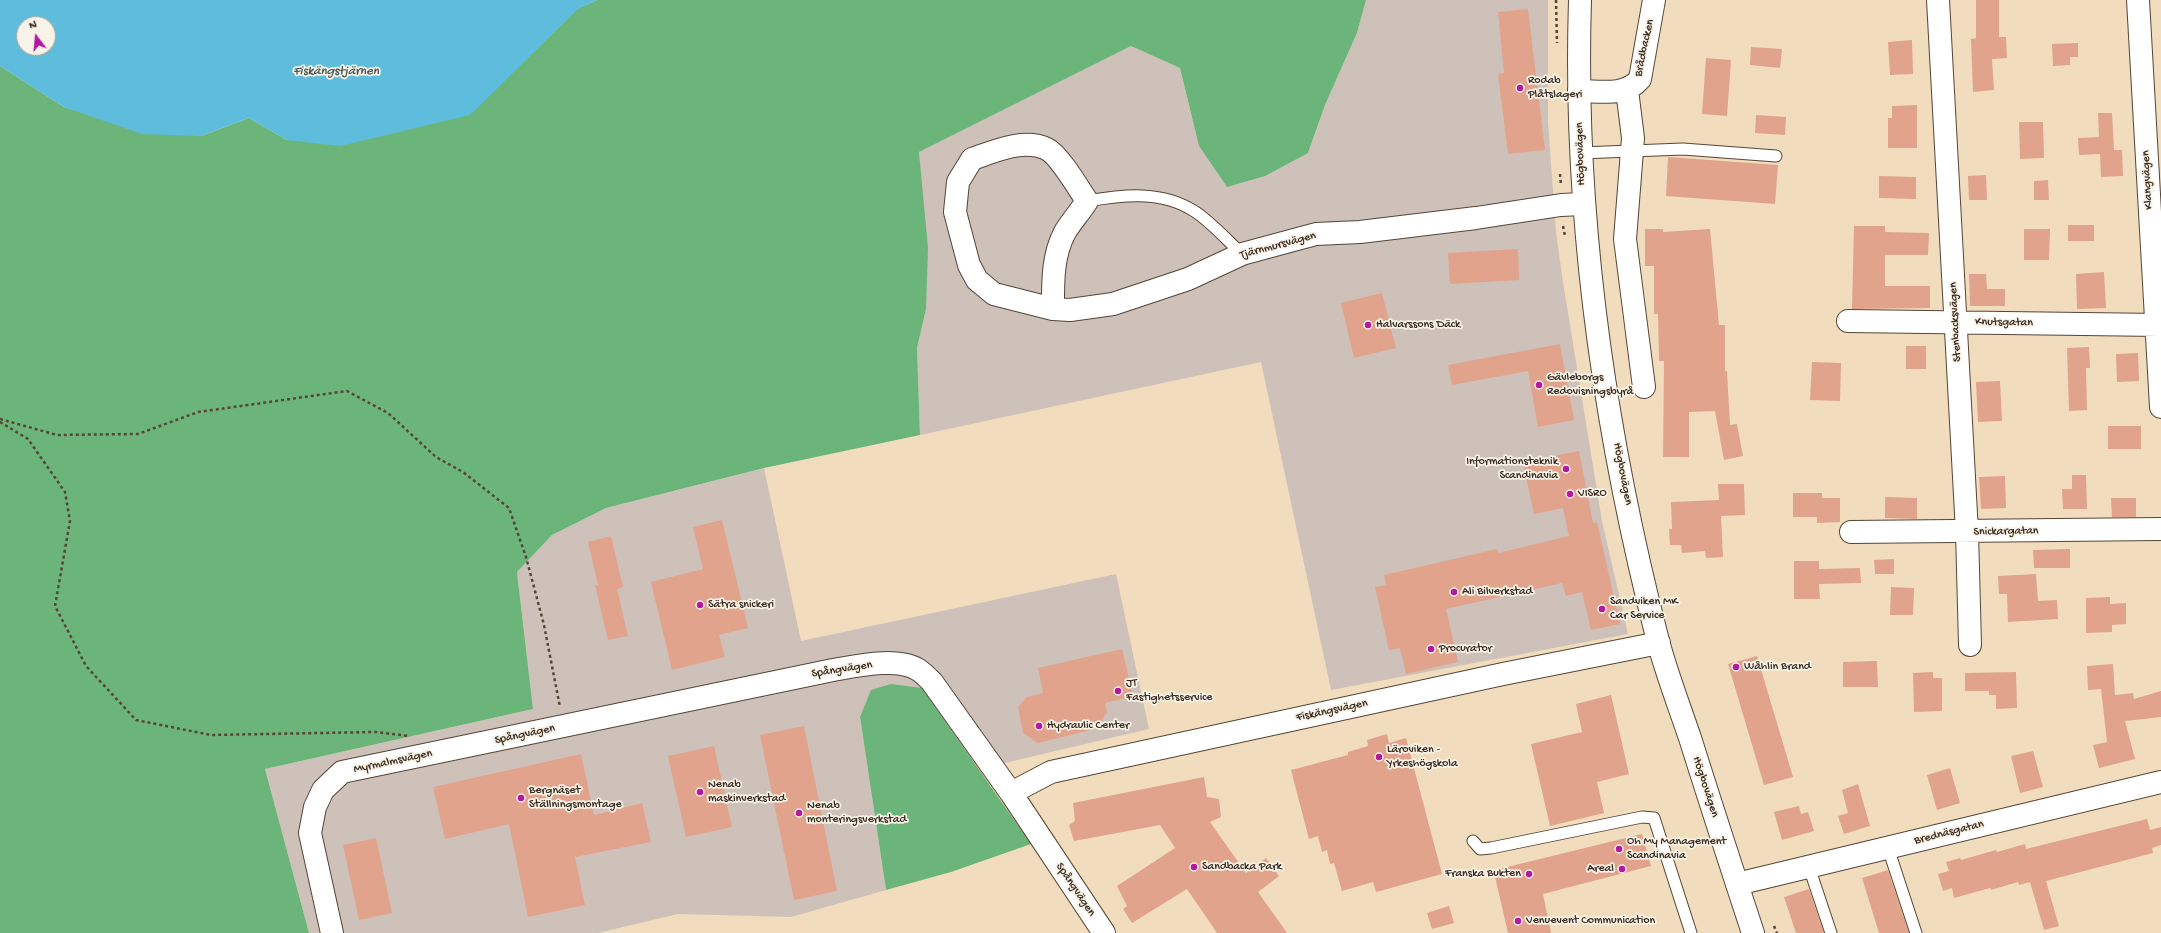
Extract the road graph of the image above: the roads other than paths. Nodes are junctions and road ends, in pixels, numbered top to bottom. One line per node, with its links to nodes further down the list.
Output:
1 (1580, 0): 6 (street, Högbovägen)
2 (1654, 0): 5 (street, Brådbacken)
3 (1938, 0): 15 (street, Stenbacksvägen)
4 (2138, 0): 16 (street, Klangvägen)
5 (1627, 90): 6 (street, Brådbacken); 7 (street)
6 (1579, 91): 8 (street, Högbovägen)
7 (1632, 152): 8 (lane); 9 (lane); 17 (street)
8 (1580, 153): 11 (street, Högbovägen)
9 (1776, 156)
10 (1086, 201): 12 (lane); 13 (street); 13 (street, Tjärnmursvägen)
11 (1582, 204): 12 (street, Tjärnmursvägen); 22 (street, Högbovägen)
12 (1242, 254): 13 (street, Tjärnmursvägen)
13 (1053, 309)
14 (1848, 321): 15 (street, Knutsgatan)
15 (1956, 323): 16 (street, Knutsgatan); 21 (street, Stenbacksvägen)
16 (2159, 325): 18 (street, Klangvägen)
17 (1644, 387)
18 (2161, 407)
19 (2161, 529): 21 (street, Snickargatan)
20 (1851, 532): 21 (street, Snickargatan)
21 (1967, 532): 23 (street, Stenbacksvägen)
22 (1659, 642): 26 (street, Fiskängsvägen); 30 (street, Högbovägen)
23 (1970, 645)
24 (450, 750): 26 (street, Spångvägen); 31 (street, Myrmalmsvägen)
25 (2161, 782): 28 (street, Brednäsgatan)
26 (1010, 793): 32 (street, Spångvägen)
27 (1472, 841): 33 (lane)
28 (1888, 848): 29 (street, Brednäsgatan); 36 (lane)
29 (1810, 867): 30 (street, Brednäsgatan); 35 (lane)
30 (1737, 884): 34 (street, Högbovägen)
31 (332, 933)
32 (1104, 933)
33 (1691, 933)
34 (1753, 933)
35 (1831, 933)
36 (1916, 933)

